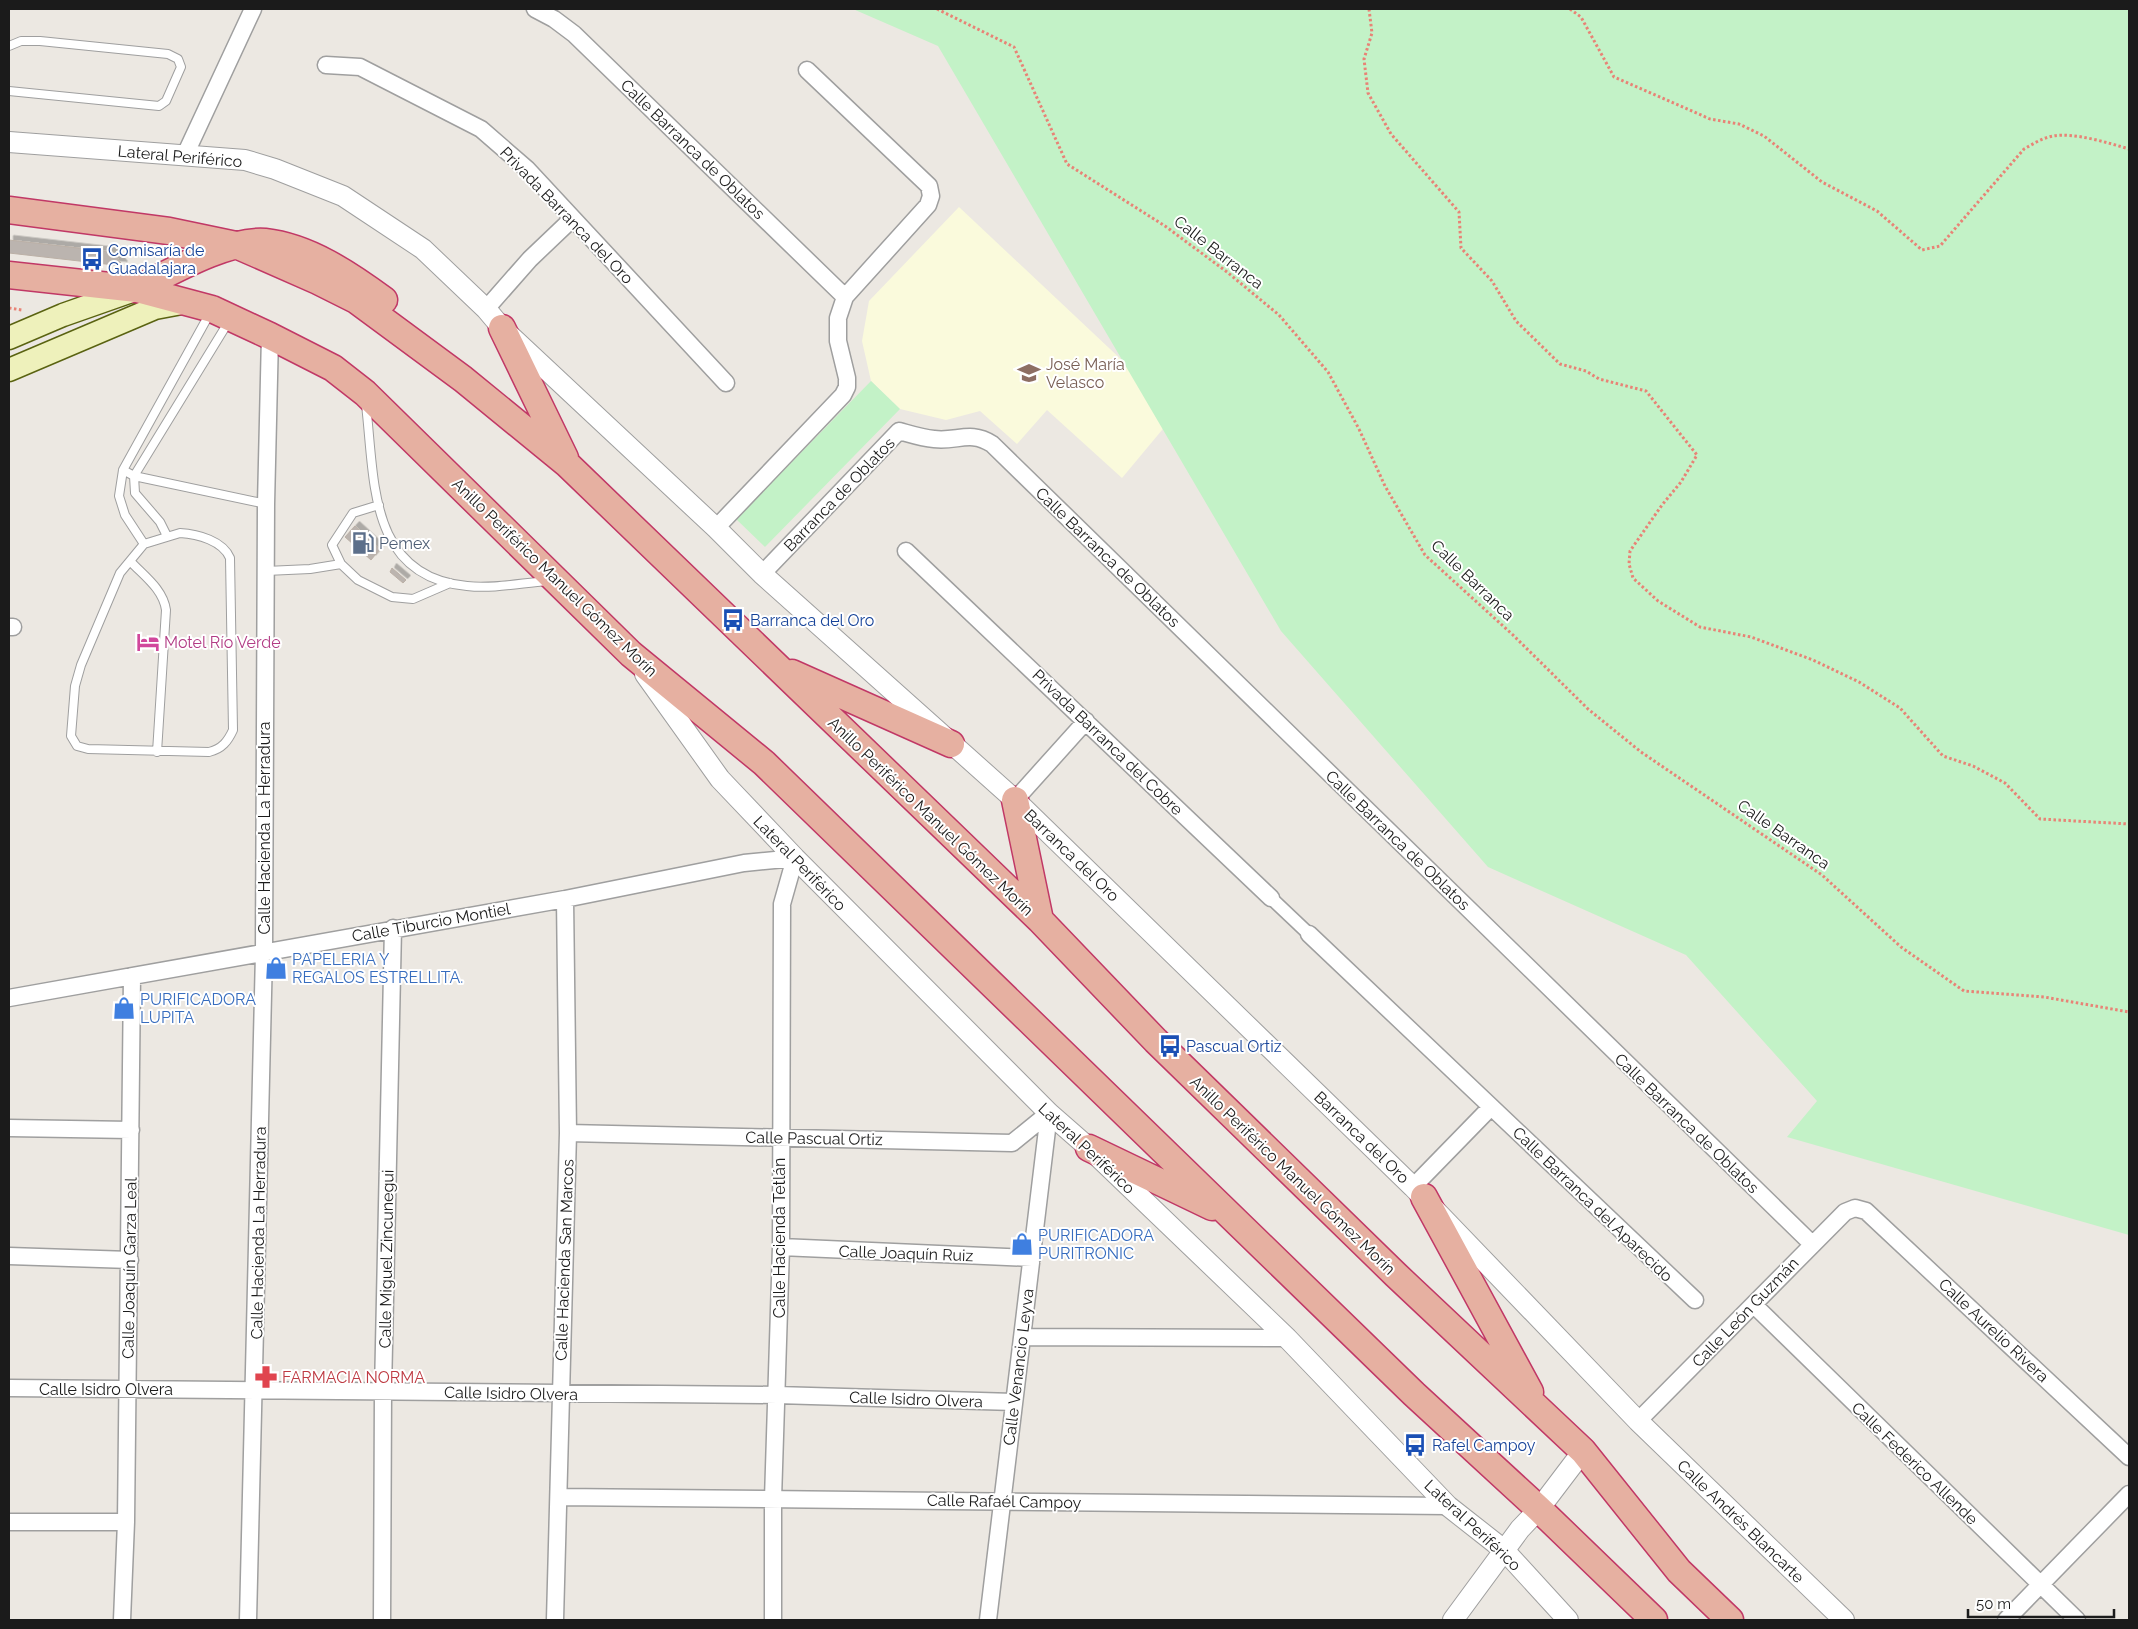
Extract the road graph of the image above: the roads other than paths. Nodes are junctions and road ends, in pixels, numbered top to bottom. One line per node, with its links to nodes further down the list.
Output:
1 (253, 9): 8 (street)
2 (535, 9): 14 (street, Calle Barranca de Oblatos)
3 (9, 46): 6 (lane)
4 (326, 65): 10 (street, Privada Barranca del Oro)
5 (807, 70): 14 (street)
6 (9, 91)
7 (9, 142): 8 (street, Lateral Periférico)
8 (184, 155): 17 (street, Lateral Periférico)
9 (9, 210): 11 (highway, Anillo Periférico Manuel Gómez Morín)
10 (572, 219): 17 (street); 21 (street, Privada Barranca del Oro)
11 (236, 245): 13 (highway); 24 (highway, Anillo Periférico Manuel Gómez Morín)
12 (9, 275): 13 (highway, Anillo Periférico Manuel Gómez Morín)
13 (138, 289): 15 (highway, Anillo Periférico Manuel Gómez Morín); 19 (main road)
14 (845, 297): 29 (street)
15 (187, 302): 16 (highway, Anillo Periférico Manuel Gómez Morín); 20 (main road)
16 (222, 313): 18 (highway, Anillo Periférico Manuel Gómez Morín); 25 (lane); 26 (lane)
17 (494, 319): 24 (highway); 29 (street, Barranca del Oro)
18 (270, 336): 22 (highway, Anillo Periférico Manuel Gómez Morín); 27 (street, Calle Hacienda La Herradura)
19 (9, 338)
20 (9, 370)
21 (726, 383)
22 (365, 393): 28 (lane); 37 (highway, Anillo Periférico Manuel Gómez Morín)
23 (982, 438): 36 (street, Barranca de Oblatos); 64 (street, Calle Barranca de Oblatos)
24 (567, 464): 40 (highway, Anillo Periférico Manuel Gómez Morín)
25 (123, 470): 26 (lane); 31 (lane)
26 (134, 476): 27 (lane); 30 (lane)
27 (266, 504): 35 (street, Calle Hacienda La Herradura)
28 (379, 506): 34 (lane); 38 (lane)
29 (716, 528): 36 (street, Barranca del Oro)
30 (167, 536): 31 (lane); 43 (lane)
31 (144, 544): 33 (lane)
32 (906, 551): 41 (street, Privada Barranca del Cobre)
33 (130, 561): 43 (lane); 43 (lane)
34 (341, 564): 35 (lane); 38 (lane)
35 (266, 571): 51 (street, Calle Hacienda La Herradura)
36 (762, 574): 42 (street, Barranca del Oro)
37 (556, 580): 38 (lane); 39 (highway, Anillo Periférico Manuel Gómez Morín)
38 (450, 583)
39 (631, 654): 45 (street, Lateral Periférico); 63 (highway, Anillo Periférico Manuel Gómez Morín)
40 (775, 666): 42 (highway); 48 (highway, Anillo Periférico Manuel Gómez Morín)
41 (1086, 721): 44 (street); 46 (street, Privada Barranca del Cobre)
42 (951, 744): 44 (street, Barranca del Oro)
43 (157, 752)
44 (1015, 800): 48 (highway); 61 (street, Barranca del Oro)
45 (794, 858): 47 (street, Calle Tiburcio Montiel); 55 (street, Lateral Periférico); 59 (street, Calle Hacienda Tetlán)
46 (1271, 898): 50 (street, Privada Barranca del Cobre)
47 (565, 899): 49 (street, Calle Tiburcio Montiel); 58 (street, Calle Hacienda San Marcos)
48 (1040, 920): 80 (highway, Anillo Periférico Manuel Gómez Morín)
49 (393, 928): 51 (street, Calle Tiburcio Montiel); 76 (street, Calle Miguel Zincunegui)
50 (1309, 934): 54 (street, Calle Barranca del Aparecido)
51 (264, 953): 52 (street, Calle Tiburcio Montiel); 75 (street, Calle Hacienda La Herradura)
52 (132, 976): 53 (street, Calle Tiburcio Montiel); 57 (street, Calle Joaquín Garza Leal)
53 (9, 998)
54 (1491, 1107): 61 (street); 69 (street, Calle Barranca del Aparecido)
55 (1049, 1113): 59 (street, Calle Pascual Ortiz); 60 (street, Lateral Periférico); 67 (street, Calle Venancio Leyva)
56 (9, 1128): 57 (street)
57 (131, 1130): 68 (street, Calle Joaquín Garza Leal)
58 (568, 1133): 59 (street, Calle Pascual Ortiz); 77 (street, Calle Hacienda San Marcos)
59 (780, 1138): 65 (street, Calle Hacienda Tetlán)
60 (1089, 1148): 63 (highway); 72 (street, Lateral Periférico)
61 (1418, 1192): 80 (highway); 81 (street, Barranca del Oro)
62 (1855, 1208): 64 (street, Calle León Guzmán); 83 (street, Calle Aurelio Rivera)
63 (1234, 1217): 89 (highway, Anillo Periférico Manuel Gómez Morín)
64 (1812, 1244): 70 (street, Calle León Guzmán)
65 (781, 1247): 67 (street, Calle Joaquín Ruiz); 78 (street, Calle Hacienda Tetlán)
66 (9, 1256): 68 (street)
67 (1032, 1258): 71 (street, Calle Venancio Leyva)
68 (130, 1260): 74 (street, Calle Joaquín Garza Leal)
69 (1695, 1300)
70 (1754, 1305): 81 (street, Calle León Guzmán); 93 (street, Calle Federico Allende)
71 (1022, 1337): 72 (street); 79 (street, Calle Venancio Leyva)
72 (1287, 1338): 88 (street, Lateral Periférico)
73 (9, 1388): 74 (street, Calle Isidro Olvera)
74 (126, 1389): 75 (street, Calle Isidro Olvera); 91 (street, Calle Joaquín Garza Leal)
75 (255, 1390): 76 (street, Calle Isidro Olvera); 95 (street, Calle Hacienda La Herradura)
76 (383, 1391): 77 (street, Calle Isidro Olvera); 96 (street, Calle Miguel Zincunegui)
77 (561, 1394): 78 (street, Calle Isidro Olvera); 85 (street, Calle Hacienda San Marcos)
78 (778, 1395): 79 (street, Calle Isidro Olvera); 86 (street, Calle Hacienda Tetlán)
79 (1014, 1402): 87 (street, Calle Venancio Leyva)
80 (1542, 1413): 82 (highway, Anillo Periférico Manuel Gómez Morín)
81 (1638, 1421): 104 (street, Calle Andrés Blancarte)
82 (1583, 1451): 89 (street); 103 (highway, Anillo Periférico Manuel Gómez Morín)
83 (2129, 1457)
84 (2129, 1494): 93 (street)
85 (559, 1497): 86 (street, Calle Rafaél Campoy); 97 (street, Calle Hacienda San Marcos)
86 (772, 1499): 87 (street, Calle Rafaél Campoy); 98 (street, Calle Hacienda Tetlán)
87 (1002, 1501): 88 (street, Calle Rafaél Campoy); 99 (street, Calle Venancio Leyva)
88 (1448, 1506): 92 (street, Lateral Periférico)
89 (1539, 1509): 92 (street); 102 (highway, Anillo Periférico Manuel Gómez Morín)
90 (9, 1522): 91 (street)
91 (126, 1522): 94 (street, Calle Joaquín Garza Leal)
92 (1504, 1550): 100 (street); 101 (street, Lateral Periférico)
93 (2041, 1585): 105 (street); 106 (street, Calle Federico Allende)
94 (122, 1620)
95 (248, 1620)
96 (382, 1620)
97 (555, 1620)
98 (772, 1620)
99 (988, 1620)
100 (1453, 1620)
101 (1568, 1620)
102 (1654, 1620)
103 (1730, 1620)
104 (1844, 1620)
105 (2006, 1620)
106 (2077, 1620)

